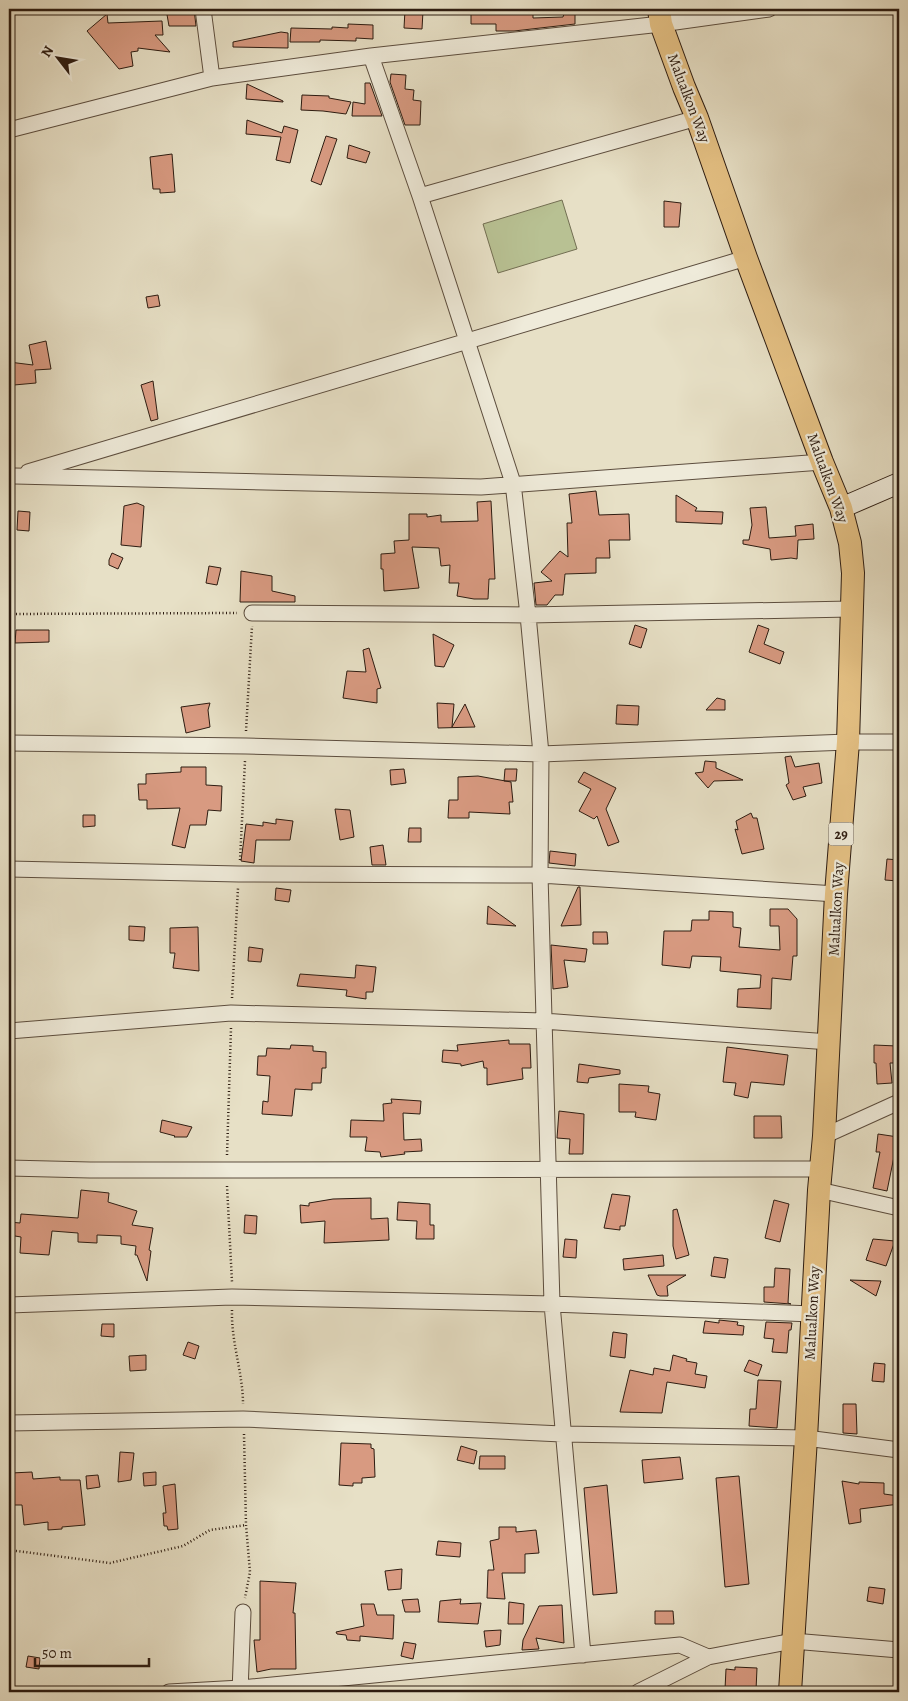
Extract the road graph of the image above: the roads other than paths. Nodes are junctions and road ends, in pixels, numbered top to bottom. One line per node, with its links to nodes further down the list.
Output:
1 (202, 9): 5 (street)
2 (769, 9): 3 (street)
3 (660, 16): 4 (street); 6 (main road, Malualkon Way / 29)
4 (371, 56): 5 (street); 8 (street)
5 (212, 78): 7 (street)
6 (697, 118): 8 (street); 9 (main road, Malualkon Way / 29)
7 (9, 130)
8 (420, 196): 10 (street)
9 (746, 258): 10 (street); 11 (main road, Malualkon Way / 29)
10 (467, 341): 12 (street); 13 (street)
11 (822, 462): 13 (street); 15 (main road, Malualkon Way / 29)
12 (12, 477): 13 (street)
13 (513, 483): 18 (street)
14 (899, 483): 15 (main road)
15 (841, 508): 16 (main road, Malualkon Way / 29)
16 (851, 608): 18 (street); 19 (main road, Malualkon Way / 29)
17 (252, 613): 18 (street)
18 (528, 615): 22 (street)
19 (848, 742): 20 (street); 22 (street); 25 (main road, Malualkon Way / 29)
20 (899, 742)
21 (9, 743): 22 (street)
22 (541, 754): 24 (street)
23 (9, 869): 24 (street)
24 (540, 875): 25 (street); 26 (street)
25 (836, 894): 28 (main road, Malualkon Way / 29)
26 (543, 1021): 27 (street); 28 (street); 32 (street)
27 (9, 1031)
28 (829, 1042): 30 (main road, Malualkon Way / 29)
29 (899, 1102): 30 (street)
30 (824, 1136): 33 (main road, Malualkon Way / 29)
31 (9, 1168): 32 (street)
32 (548, 1169): 33 (street); 35 (street)
33 (820, 1179): 34 (street); 37 (main road, Malualkon Way / 29)
34 (899, 1208)
35 (552, 1304): 36 (street); 37 (street); 39 (street)
36 (9, 1305)
37 (812, 1314): 40 (main road, Malualkon Way / 29)
38 (9, 1423): 39 (street)
39 (562, 1434): 40 (street); 45 (street)
40 (806, 1438): 41 (street); 43 (main road, Malualkon Way / 29)
41 (899, 1450)
42 (242, 1612): 47 (street)
43 (793, 1641): 44 (street); 46 (street); 50 (main road, Malualkon Way / 29)
44 (899, 1650)
45 (583, 1655): 46 (street); 47 (street)
46 (708, 1657): 49 (street)
47 (241, 1690): 48 (street)
48 (169, 1692)
49 (638, 1692)
50 (790, 1692)

